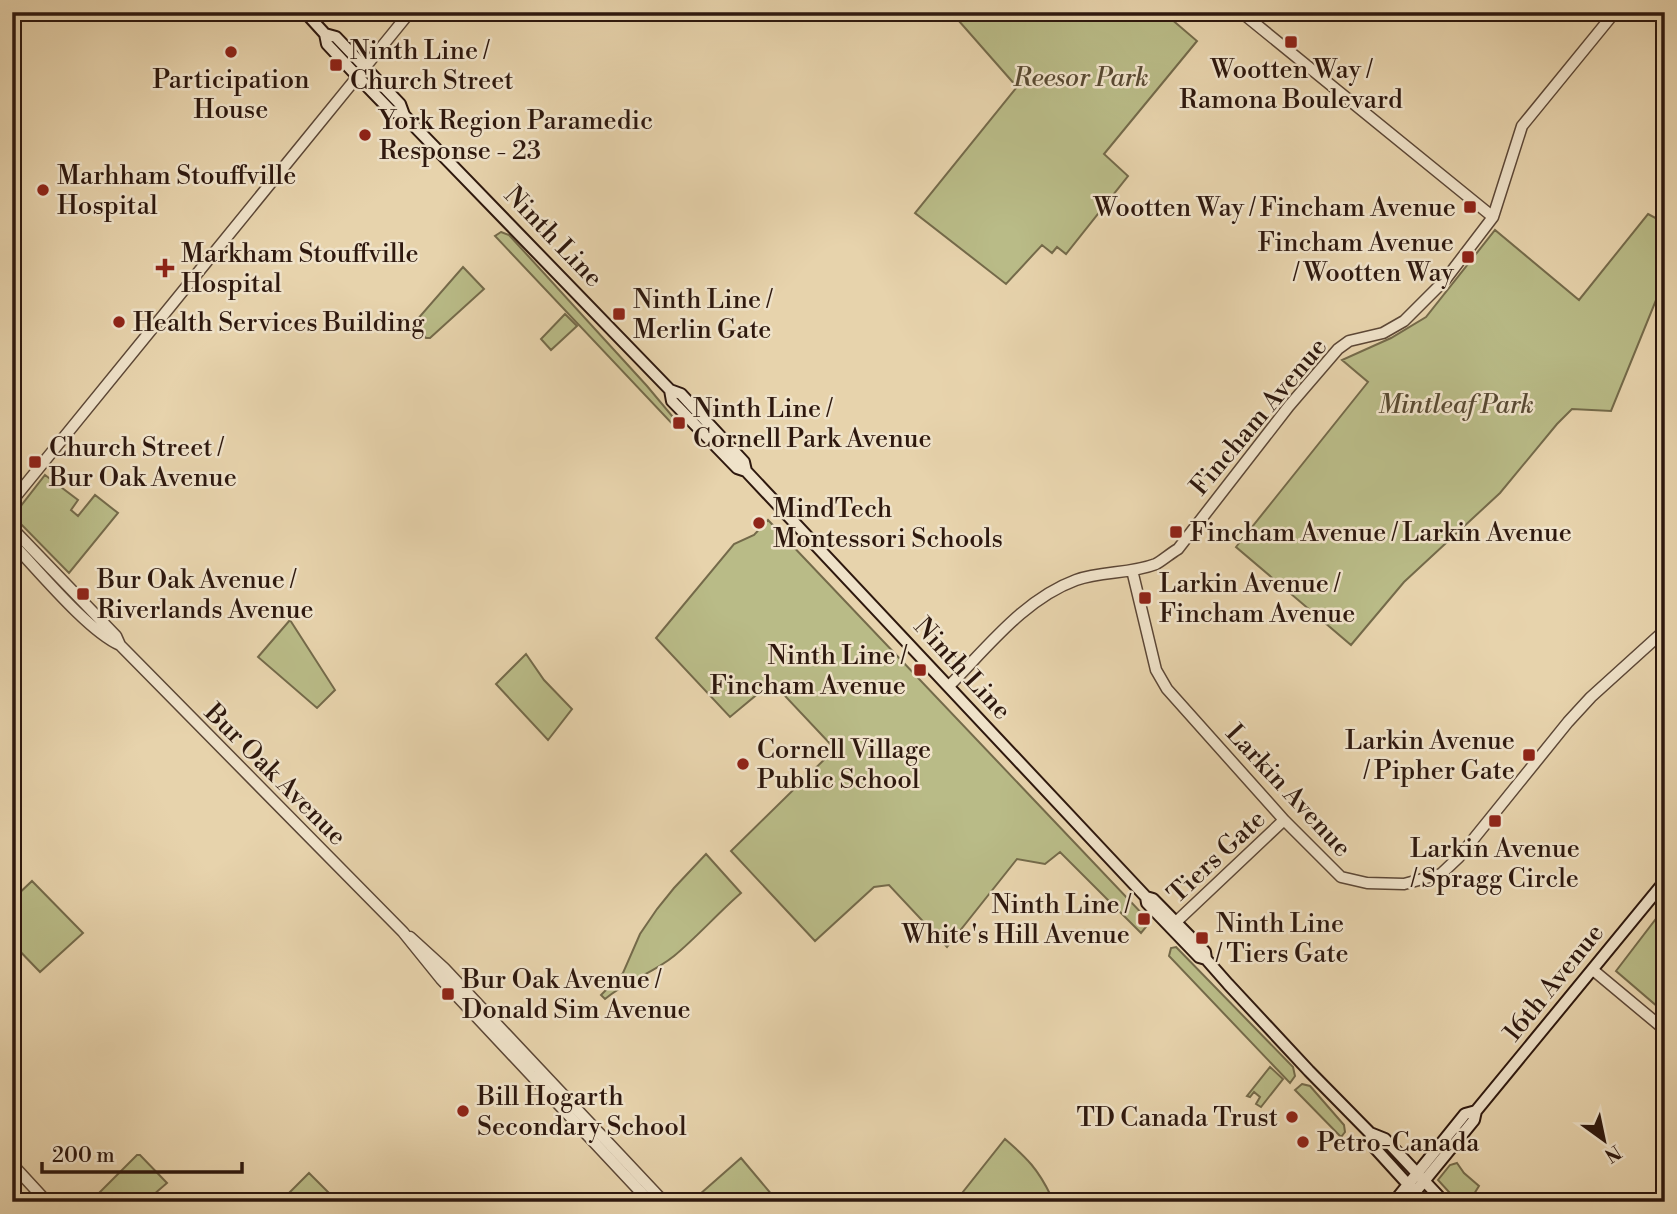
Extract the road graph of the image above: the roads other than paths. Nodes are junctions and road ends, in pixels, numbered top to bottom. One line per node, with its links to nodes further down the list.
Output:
1 (305, 12): 5 (main road, Ninth Line)
2 (410, 12): 5 (street)
3 (1241, 12): 6 (street)
4 (1615, 12): 6 (street, Fincham Avenue)
5 (362, 72): 7 (street); 13 (main road, Ninth Line)
6 (1493, 217): 10 (street, Fincham Avenue)
7 (12, 501)
8 (12, 528): 12 (street, Bur Oak Avenue)
9 (12, 543): 12 (street, Bur Oak Avenue)
10 (1132, 570): 13 (street, Fincham Avenue); 14 (street, Larkin Avenue)
11 (1665, 630): 14 (street, Larkin Avenue)
12 (120, 645): 18 (street, Bur Oak Avenue)
13 (949, 686): 16 (main road, Ninth Line)
14 (1284, 820): 17 (street, Tiers Gate)
15 (1665, 881): 20 (main road, 16th Avenue)
16 (1146, 897): 17 (main road, Ninth Line); 19 (main road, Ninth Line)
17 (1176, 922): 19 (main road, Ninth Line)
18 (403, 932): 27 (street, Bur Oak Avenue); 28 (street, Bur Oak Avenue)
19 (1206, 959): 22 (main road, Ninth Line)
20 (1593, 970): 21 (street); 24 (main road, 16th Avenue)
21 (1665, 1030)
22 (1370, 1133): 24 (main road, Ninth Line); 25 (main road, Ninth Line)
23 (12, 1164): 26 (street)
24 (1420, 1177): 25 (main road, 16th Avenue); 32 (main road, Ninth Line)
25 (1412, 1188): 29 (main road, 16th Avenue); 30 (main road, 16th Avenue); 31 (main road, Ninth Line)
26 (47, 1202)
27 (650, 1202)
28 (664, 1202)
29 (1394, 1202)
30 (1407, 1202)
31 (1424, 1202)
32 (1444, 1202)

